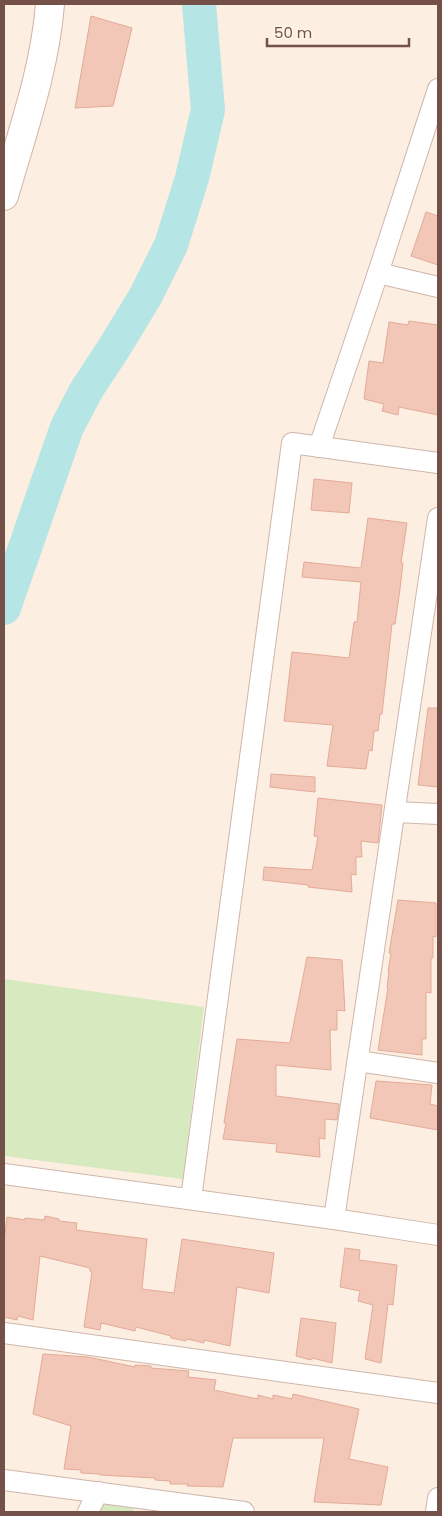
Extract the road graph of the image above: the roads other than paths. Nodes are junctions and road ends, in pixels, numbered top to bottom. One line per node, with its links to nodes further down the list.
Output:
1 (50, 4): 3 (main road)
2 (438, 89): 4 (street)
3 (4, 196)
4 (378, 273): 5 (street); 6 (street)
5 (438, 287)
6 (319, 447): 7 (street); 14 (street)
7 (438, 463)
8 (438, 518): 9 (street)
9 (395, 812): 10 (street); 11 (street)
10 (438, 814)
11 (358, 1061): 12 (street); 15 (street)
12 (438, 1073)
13 (4, 1174): 14 (street)
14 (191, 1199): 15 (street)
15 (334, 1219): 16 (street)
16 (438, 1236)
17 (4, 1333): 18 (street)
18 (438, 1393)
19 (4, 1480): 20 (street)
20 (98, 1492): 22 (street); 23 (street)
21 (438, 1498): 25 (street)
22 (141, 1505): 24 (street)
23 (88, 1512)
24 (244, 1512)
25 (436, 1512)

